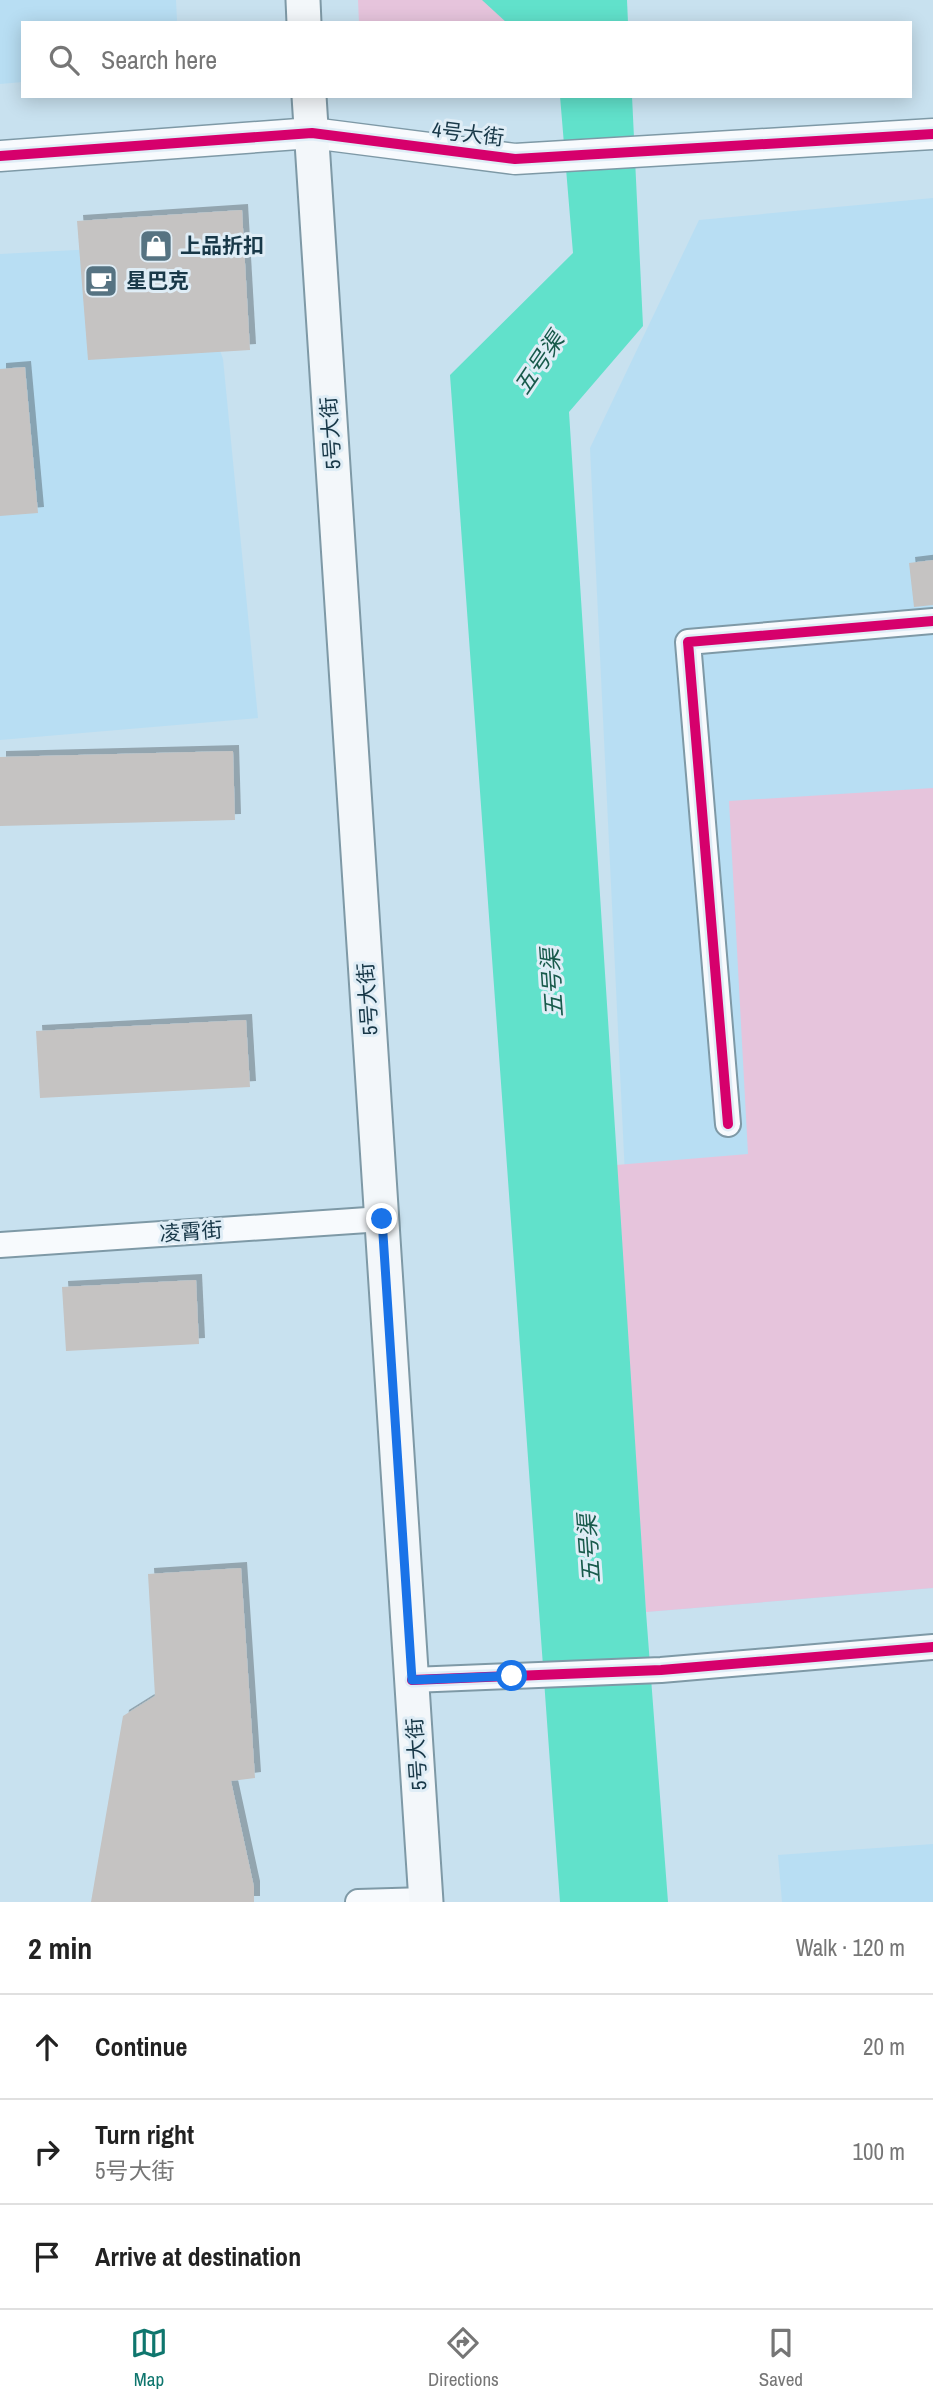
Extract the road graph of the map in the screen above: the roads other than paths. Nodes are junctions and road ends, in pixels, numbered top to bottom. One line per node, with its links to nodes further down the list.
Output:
1 (303, 0): 2 (main road)
2 (304, 21)
3 (309, 98): 4 (main road, 5号大街)
4 (312, 133): 5 (street, 4号大街); 6 (street, 4号大街); 9 (main road, 5号大街)
5 (933, 134)
6 (0, 156)
7 (933, 621): 8 (street)
8 (728, 1124)
9 (382, 1219): 10 (street, 凌霄街); 12 (main road, 5号大街)
10 (0, 1244)
11 (933, 1647): 12 (street)
12 (412, 1680): 13 (main road, 5号大街)
13 (426, 1901): 14 (street)
14 (358, 1902)

